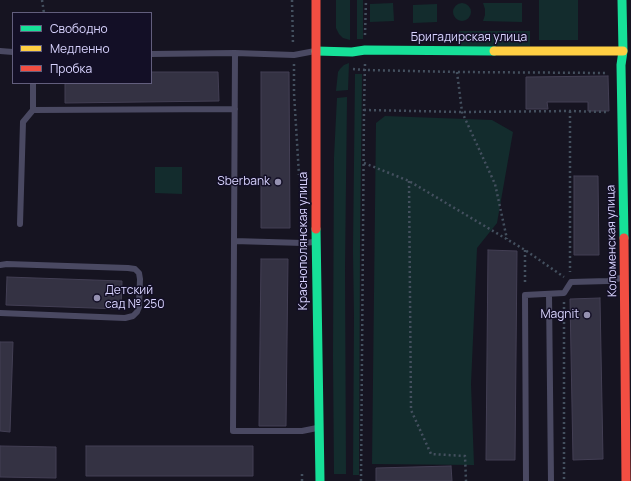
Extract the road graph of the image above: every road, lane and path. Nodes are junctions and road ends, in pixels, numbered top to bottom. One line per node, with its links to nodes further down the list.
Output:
1 (42, 0): 5 (path)
2 (316, 0): 9 (street, Краснополянская улица)
3 (366, 0): 6 (path)
4 (622, 0): 7 (street, Коломенская улица)
5 (44, 12)
6 (365, 30)
7 (623, 50): 9 (street, Бригадирская улица); 33 (street, Коломенская улица)
8 (0, 51): 10 (lane)
9 (316, 51): 11 (lane); 30 (street, Краснополянская улица)
10 (12, 52)
11 (235, 53): 12 (lane); 19 (lane)
12 (152, 54)
13 (365, 62): 15 (path)
14 (353, 69): 15 (path)
15 (365, 70): 16 (path); 21 (path)
16 (458, 72): 17 (path); 23 (path)
17 (612, 73)
18 (33, 84): 20 (lane)
19 (235, 108): 20 (lane); 29 (lane)
20 (33, 110): 27 (lane)
21 (364, 110): 23 (path); 25 (path)
22 (570, 111): 23 (path); 24 (path); 34 (path)
23 (462, 112): 28 (path)
24 (611, 112)
25 (364, 163): 26 (path); 41 (path)
26 (409, 181): 28 (path); 42 (path)
27 (20, 224)
28 (507, 240): 31 (path)
29 (234, 242): 30 (lane); 39 (lane)
30 (316, 242): 39 (street, Краснополянская улица)
31 (525, 250): 34 (path); 37 (path)
32 (0, 265): 38 (lane)
33 (624, 277): 34 (lane); 46 (street, Коломенская улица)
34 (570, 282): 35 (lane)
35 (564, 293): 36 (lane); 45 (path)
36 (549, 294): 37 (lane); 44 (lane)
37 (525, 295): 43 (lane)
38 (0, 313)
39 (319, 427): 40 (street, Краснополянская улица)
40 (320, 481)
41 (361, 481)
42 (466, 481)
43 (526, 481)
44 (551, 481)
45 (564, 481)
46 (626, 481)

